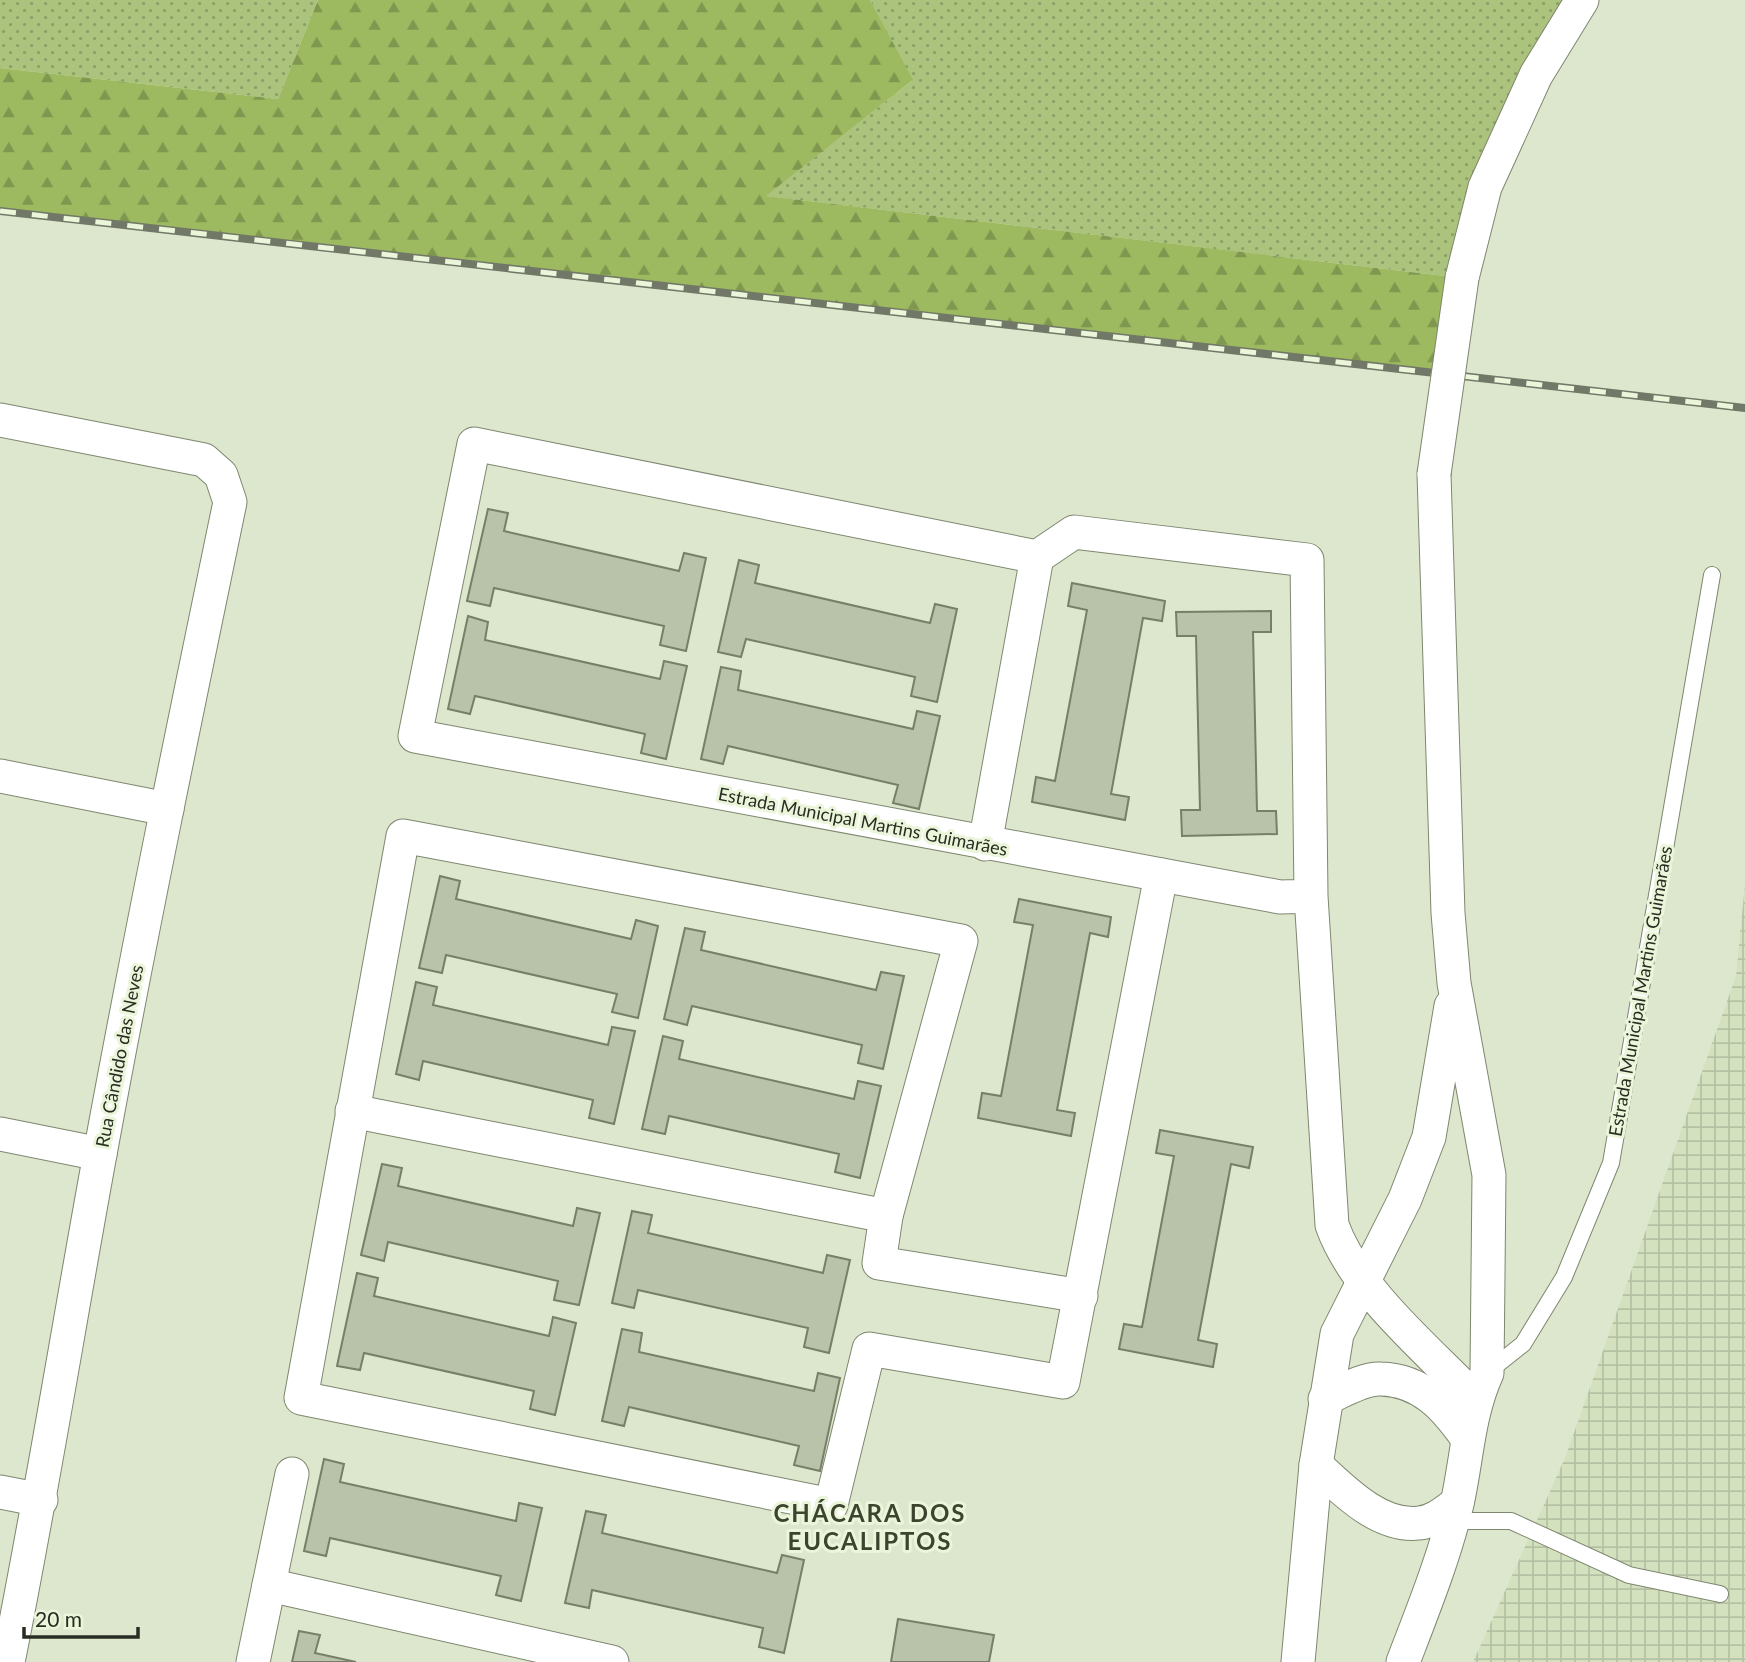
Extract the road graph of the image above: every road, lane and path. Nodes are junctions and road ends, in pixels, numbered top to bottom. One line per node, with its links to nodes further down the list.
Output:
1 (1583, 0): 10 (street, bridge)
2 (0, 420): 6 (street, Rua Cândido das Neves)
3 (1037, 557): 7 (street); 7 (street, Estrada Municipal Martins Guimarães); 9 (street)
4 (1712, 575): 17 (lane, Estrada Municipal Martins Guimarães)
5 (0, 776): 6 (street)
6 (167, 808): 13 (street, Rua Cândido das Neves)
7 (985, 844): 8 (street, Estrada Municipal Martins Guimarães)
8 (1161, 875): 9 (street, Estrada Municipal Martins Guimarães); 16 (street)
9 (1311, 896): 15 (street)
10 (1454, 983): 15 (street); 17 (street)
11 (352, 1111): 14 (street); 14 (street); 16 (street)
12 (0, 1134): 13 (street)
13 (100, 1154): 23 (street, Rua Cândido das Neves)
14 (886, 1216): 16 (street)
15 (1363, 1282): 17 (street); 18 (street)
16 (1081, 1296)
17 (1481, 1386): 19 (street)
18 (1325, 1399): 19 (street); 20 (street)
19 (1467, 1438): 24 (street)
20 (1316, 1465): 24 (street); 30 (street)
21 (292, 1474): 25 (street)
22 (0, 1492): 23 (street)
23 (41, 1500): 27 (street, Rua Cândido das Neves)
24 (1455, 1512): 26 (lane); 31 (street)
25 (269, 1585): 28 (street); 29 (street)
26 (1720, 1594)
27 (8, 1662)
28 (253, 1662)
29 (612, 1662)
30 (1298, 1662)
31 (1403, 1662)

